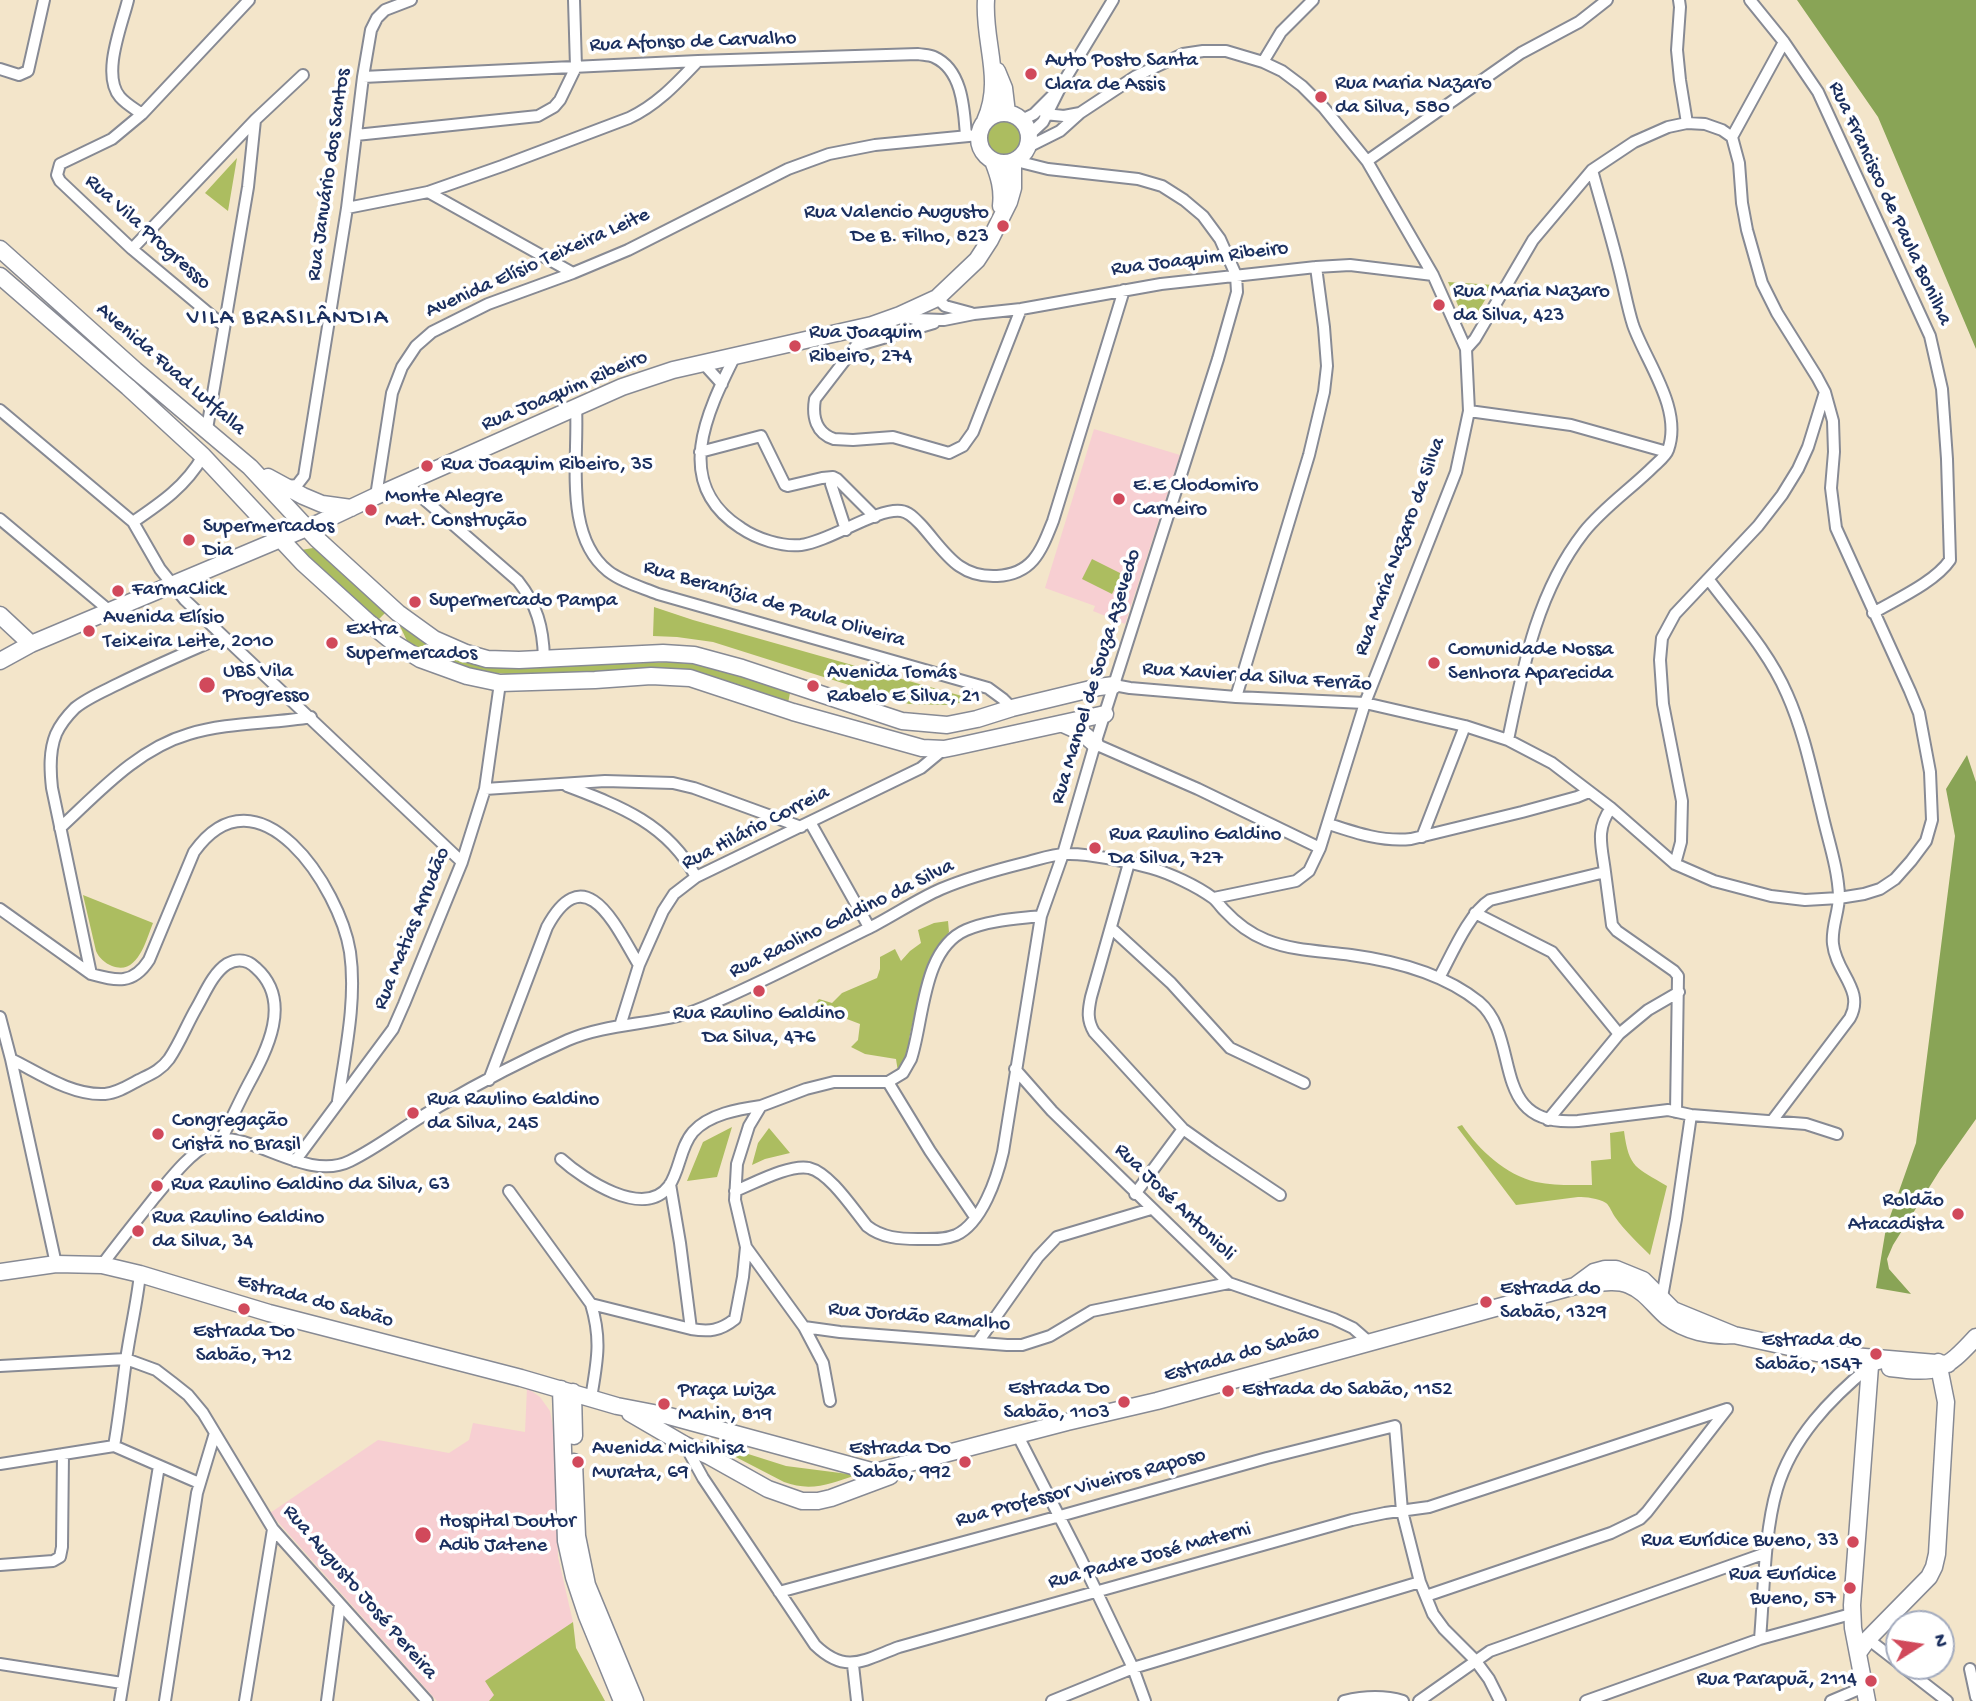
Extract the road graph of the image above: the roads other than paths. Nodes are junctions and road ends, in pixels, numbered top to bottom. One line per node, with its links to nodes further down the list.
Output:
1 (44, 0): 17 (street)
2 (249, 0): 22 (street, Rua Vila Progresso)
3 (410, 0): 19 (street, Rua Januário dos Santos)
4 (574, 0): 16 (street)
5 (986, 0): 13 (street)
6 (1113, 0): 20 (street)
7 (1313, 0): 15 (street)
8 (1606, 0): 32 (street)
9 (1679, 0): 25 (street)
10 (1751, 0): 12 (street, Rua Francisco de Paula Bonilha)
11 (128, 1): 22 (street)
12 (1784, 42): 29 (street); 85 (street, Rua Francisco de Paula Bonilha)
13 (991, 58): 26 (street); 27 (street)
14 (698, 61): 16 (street, Rua Afonso de Carvalho); 27 (street, Rua Afonso de Carvalho); 34 (street)
15 (1263, 62): 21 (street, Rua Maria Nazaro da Silva); 32 (street, Rua Maria Nazaro da Silva)
16 (576, 67): 19 (street, Rua Afonso de Carvalho); 28 (street)
17 (0, 69)
18 (303, 75): 24 (street)
19 (363, 77): 28 (street, Rua Januário dos Santos)
20 (1061, 86): 23 (street); 26 (street)
21 (1080, 113): 23 (street); 26 (street, Rua Maria Nazaro da Silva)
22 (142, 114): 38 (street, Rua Vila Progresso)
23 (1048, 114): 26 (street); 26 (street)
24 (255, 120): 38 (street); 51 (street)
25 (1687, 123): 29 (street); 33 (street)
26 (1024, 126): 27 (street); 31 (street)
27 (976, 131): 30 (street); 40 (street, Avenida Elísio Teixeira Leite)
28 (356, 135): 35 (street, Rua Januário dos Santos)
29 (1732, 137): 59 (street, Rua Xavier da Silva Ferrão)
30 (993, 161): 31 (street); 36 (street)
31 (1015, 161): 36 (street); 41 (street, Rua Manoel de Souza Azevedo)
32 (1367, 161): 42 (street, Rua Maria Nazaro da Silva)
33 (1592, 170): 54 (street); 67 (street)
34 (428, 192): 35 (street); 40 (street)
35 (347, 208): 72 (street, Rua Januário dos Santos)
36 (1001, 216): 45 (street)
37 (0, 249): 60 (street, Avenida Fuad Lutfalla)
38 (132, 249): 51 (street, Rua Vila Progresso)
39 (1315, 267): 41 (street, Rua Joaquim Ribeiro); 42 (street, Rua Joaquim Ribeiro); 95 (street)
40 (573, 273): 73 (street, Avenida Elísio Teixeira Leite)
41 (1236, 275): 44 (street, Rua Joaquim Ribeiro); 93 (street, Rua Manoel de Souza Azevedo)
42 (1433, 275): 54 (street, Rua Maria Nazaro da Silva)
43 (4, 284): 61 (street, Avenida Fuad Lutfalla)
44 (1124, 290): 46 (street, Rua Joaquim Ribeiro); 75 (street)
45 (937, 298): 47 (street, Rua Joaquim Ribeiro); 48 (street, Rua Joaquim Ribeiro)
46 (1021, 309): 47 (street, Rua Joaquim Ribeiro); 56 (street)
47 (974, 314): 49 (street, Rua Joaquim Ribeiro)
48 (900, 315): 49 (street, Rua Joaquim Ribeiro); 50 (street, Rua Joaquim Ribeiro)
49 (944, 320): 53 (street)
50 (872, 324): 52 (street, Rua Joaquim Ribeiro); 53 (street)
51 (224, 326): 65 (street)
52 (835, 333): 55 (street, Rua Joaquim Ribeiro); 56 (street)
53 (856, 346): 56 (street)
54 (1466, 349): 64 (street, Rua Maria Nazaro da Silva)
55 (736, 354): 57 (street, Rua Joaquim Ribeiro); 58 (street)
56 (847, 359)
57 (703, 363): 58 (street); 62 (street, Rua Joaquim Ribeiro)
58 (722, 383): 66 (street)
59 (1825, 391): 81 (street); 85 (street, Rua Xavier da Silva Ferrão)
60 (162, 392): 61 (street); 65 (street, Avenida Fuad Lutfalla)
61 (145, 402): 68 (street, Avenida Fuad Lutfalla)
62 (576, 407): 71 (street, Rua Joaquim Ribeiro); 97 (street, Rua Beranízia de Paula Oliveira)
63 (0, 410): 77 (street)
64 (1469, 411): 67 (street); 96 (street, Rua Maria Nazaro da Silva)
65 (207, 429): 69 (street, Avenida Fuad Lutfalla)
66 (700, 452): 70 (street); 79 (street)
67 (1667, 453): 103 (street)
68 (203, 456): 77 (street); 80 (street, Avenida Fuad Lutfalla)
69 (250, 467): 72 (street); 78 (street, Avenida Fuad Lutfalla)
70 (833, 477): 75 (street); 79 (street)
71 (408, 484): 73 (street, Rua Joaquim Ribeiro); 90 (street)
72 (283, 486): 74 (street)
73 (376, 496): 74 (street)
74 (354, 508): 78 (street)
75 (875, 517): 79 (street)
76 (0, 519): 83 (street)
77 (133, 522): 82 (street)
78 (308, 527): 80 (street); 84 (street, Avenida Fuad Lutfalla)
79 (846, 530)
80 (280, 539): 82 (street); 87 (street, Avenida Fuad Lutfalla)
81 (1709, 580): 118 (street); 122 (street)
82 (172, 585): 83 (street); 88 (street)
83 (111, 611): 89 (street)
84 (398, 612): 87 (street); 90 (street, Avenida Fuad Lutfalla)
85 (1873, 613): 122 (street, Rua Xavier da Silva Ferrão)
86 (0, 615): 89 (street)
87 (379, 631): 92 (street, Avenida Fuad Lutfalla)
88 (222, 637): 100 (street); 112 (street)
89 (31, 644): 91 (street)
90 (544, 658): 94 (street, Avenida Fuad Lutfalla)
91 (0, 661)
92 (500, 682): 98 (street, Avenida Fuad Lutfalla); 107 (street, Rua Matias Arrudão)
93 (1114, 685): 95 (street, Rua Xavier da Silva Ferrão); 97 (street, Avenida Fuad Lutfalla); 99 (street, Rua Manoel de Souza Azevedo)
94 (802, 688): 97 (street, Avenida Fuad Lutfalla); 98 (street)
95 (1236, 696): 96 (street, Rua Xavier da Silva Ferrão)
96 (1364, 703): 102 (street, Rua Xavier da Silva Ferrão); 111 (street, Rua Maria Nazaro da Silva)
97 (1012, 708)
98 (793, 712): 105 (street, Avenida Fuad Lutfalla)
99 (1105, 714): 101 (street, Avenida Fuad Lutfalla); 104 (street, Rua Manoel de Souza Azevedo)
100 (311, 718): 112 (street); 116 (street)
101 (1063, 724): 104 (street); 105 (street, Avenida Fuad Lutfalla)
102 (1465, 726): 103 (street, Rua Xavier da Silva Ferrão); 113 (street)
103 (1508, 740): 108 (street, Rua Xavier da Silva Ferrão)
104 (1095, 744): 114 (street); 115 (street, Rua Manoel de Souza Azevedo)
105 (944, 749): 110 (street, Rua Hilário Correia)
106 (564, 785): 107 (street); 110 (street); 120 (street)
107 (485, 789): 116 (street, Rua Matias Arrudão)
108 (1589, 792): 109 (street, Rua Xavier da Silva Ferrão); 113 (street)
109 (1611, 808): 118 (street, Rua Xavier da Silva Ferrão); 119 (street)
110 (806, 824): 120 (street, Rua Hilário Correia); 126 (street)
111 (1329, 824): 113 (street); 114 (street, Rua Maria Nazaro da Silva)
112 (60, 828): 129 (street)
113 (1422, 837)
114 (1320, 848): 121 (street, Rua Maria Nazaro da Silva)
115 (1063, 854): 117 (street, Rua Raolino Galdino da Silva); 125 (street, Rua Manoel de Souza Azevedo); 126 (street, Rua Raolino Galdino da Silva)
116 (462, 862): 140 (street, Rua Matias Arrudão)
117 (1129, 863): 121 (street, Rua Raolino Galdino da Silva); 127 (street)
118 (1675, 864): 122 (street, Rua Xavier da Silva Ferrão)
119 (1605, 872): 124 (street); 131 (street)
120 (696, 877): 128 (street, Rua Hilário Correia)
121 (1214, 898): 130 (street, Rua Raolino Galdino da Silva)
122 (1839, 898): 145 (street)
123 (0, 909): 129 (street)
124 (1475, 913): 130 (street); 134 (street)
125 (1041, 916): 136 (street, Rua Manoel de Souza Azevedo); 138 (street)
126 (869, 928): 133 (street, Rua Raolino Galdino da Silva)
127 (1111, 928): 139 (street); 146 (street)
128 (639, 965): 133 (street, Rua Hilário Correia); 137 (street)
129 (91, 974): 140 (street)
130 (1439, 978): 144 (street, Rua Raolino Galdino da Silva)
131 (1679, 992): 134 (street); 142 (street)
132 (0, 1017): 135 (street)
133 (620, 1027): 137 (street, Rua Raolino Galdino da Silva)
134 (1619, 1034): 144 (street)
135 (11, 1059): 148 (street); 159 (street)
136 (1015, 1069): 154 (street, Rua José Antonioli); 157 (street, Rua Manoel de Souza Azevedo)
137 (489, 1080): 150 (street, Rua Raolino Galdino da Silva)
138 (888, 1082): 141 (street); 157 (street)
139 (1304, 1083)
140 (338, 1101): 150 (street, Rua Matias Arrudão)
141 (761, 1106): 151 (street); 153 (street)
142 (1676, 1112): 143 (street); 144 (street)
143 (1691, 1115): 145 (street); 165 (street)
144 (1548, 1120)
145 (1772, 1121): 147 (street)
146 (1183, 1129): 154 (street); 155 (street)
147 (1837, 1134)
148 (222, 1138): 150 (street, Rua Raolino Galdino da Silva); 160 (street)
149 (561, 1159): 151 (street)
150 (295, 1161)
151 (670, 1184): 167 (street)
152 (509, 1191): 164 (street)
153 (735, 1191): 157 (street); 158 (street)
154 (1135, 1194): 156 (street, Rua José Antonioli)
155 (1280, 1195)
156 (1151, 1209): 163 (street, Rua José Antonioli); 169 (street)
157 (975, 1217)
158 (746, 1247): 166 (street); 167 (street)
159 (56, 1264): 160 (street, Estrada do Sabão); 161 (street, Estrada do Sabão)
160 (102, 1265): 162 (street, Estrada do Sabão)
161 (0, 1272)
162 (140, 1274): 173 (street); 177 (street, Estrada do Sabão)
163 (1229, 1283): 169 (street, Rua Jordão Ramalho); 170 (street, Rua José Antonioli)
164 (591, 1304): 167 (street); 178 (street)
165 (1662, 1305): 170 (street, Estrada do Sabão); 171 (street, Estrada do Sabão)
166 (804, 1327): 169 (street, Rua Jordão Ramalho); 179 (street)
167 (691, 1329)
168 (1976, 1337): 174 (street)
169 (978, 1342)
170 (1368, 1342): 184 (street, Estrada do Sabão)
171 (1816, 1353): 172 (street, Estrada do Sabão); 176 (street, Estrada do Sabão)
172 (1893, 1358): 174 (street, Estrada do Sabão); 176 (street)
173 (126, 1359): 175 (street, Rua Augusto José Pereira); 183 (street, Rua Augusto José Pereira); 186 (street)
174 (1942, 1365): 176 (street, Estrada do Sabão); 204 (street)
175 (0, 1366)
176 (1870, 1366): 195 (street); 202 (street)
177 (567, 1391): 178 (street, Estrada do Sabão); 182 (street); 220 (street)
178 (595, 1399): 180 (street, Estrada do Sabão); 182 (street)
179 (830, 1401)
180 (617, 1406): 181 (street, Estrada do Sabão); 185 (street, Estrada do Sabão)
181 (699, 1424): 185 (street); 188 (street, Estrada do Sabão)
182 (573, 1426): 221 (street)
183 (215, 1433): 191 (street); 194 (street, Rua Augusto José Pereira)
184 (1017, 1434): 188 (street, Estrada do Sabão); 193 (street)
185 (684, 1445): 188 (street, Estrada do Sabão); 199 (street)
186 (114, 1446): 187 (street); 190 (street)
187 (63, 1454): 189 (street); 196 (street)
188 (920, 1461)
189 (0, 1464)
190 (159, 1466): 191 (street); 212 (street)
191 (199, 1483): 216 (street)
192 (1402, 1511): 193 (street, Rua Professor Viveiros Raposo); 197 (street); 198 (street, Rua Padre José Materni); 200 (street, Rua Padre José Materni)
193 (1060, 1516): 198 (street); 199 (street, Rua Professor Viveiros Raposo)
194 (273, 1529): 201 (street, Rua Augusto José Pereira); 217 (street)
195 (1766, 1553): 203 (street); 206 (street)
196 (0, 1564)
197 (1420, 1582): 200 (street); 209 (street)
198 (1097, 1591): 208 (street, Rua Padre José Materni); 209 (street)
199 (779, 1592): 208 (street)
200 (1426, 1597): 206 (street)
201 (340, 1604): 218 (street); 219 (street, Rua Augusto José Pereira)
202 (1852, 1610): 203 (street); 204 (street)
203 (1760, 1639): 229 (street)
204 (1863, 1646): 205 (street); 213 (street)
205 (1885, 1657)
206 (1475, 1660): 227 (street); 228 (street)
207 (0, 1664): 212 (street)
208 (853, 1665): 222 (street)
209 (1133, 1668): 223 (street); 224 (street)
210 (1970, 1669): 214 (street)
211 (1920, 1680): 231 (street)
212 (122, 1683): 215 (street)
213 (1865, 1694): 230 (street)
214 (1976, 1697)
215 (120, 1701)
216 (165, 1701)
217 (246, 1701)
218 (327, 1701)
219 (426, 1701)
220 (622, 1701)
221 (635, 1701)
222 (858, 1701)
223 (1052, 1701)
224 (1144, 1701)
225 (1344, 1701): 226 (street)
226 (1403, 1701)
227 (1419, 1701)
228 (1500, 1701)
229 (1586, 1701)
230 (1831, 1701)
231 (1947, 1701)

